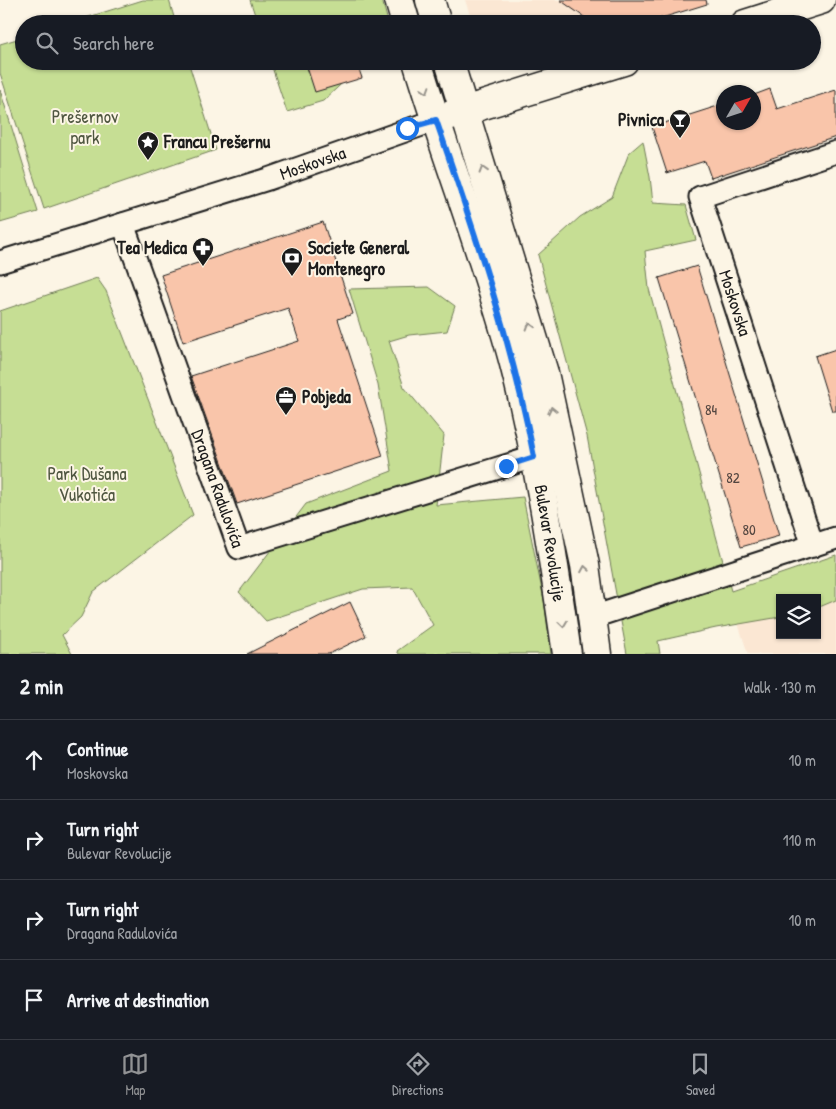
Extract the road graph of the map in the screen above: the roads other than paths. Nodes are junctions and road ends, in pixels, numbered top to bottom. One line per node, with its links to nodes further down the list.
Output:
1 (399, 0): 4 (main road)
2 (430, 0): 5 (main road)
3 (821, 0): 6 (main road)
4 (403, 15)
5 (434, 15)
6 (773, 15)
7 (420, 70): 11 (main road, Bulevar Revolucije, one-way to 11)
8 (452, 70): 10 (main road, Bulevar Revolucije)
9 (595, 70): 10 (main road, Moskovska)
10 (464, 110): 11 (main road, Moskovska); 18 (main road, Bulevar Revolucije, one-way to 10)
11 (436, 120): 13 (street, Moskovska); 15 (main road, Bulevar Revolucije)
12 (836, 152): 17 (street, Moskovska)
13 (123, 224): 14 (street, Moskovska); 15 (street, Dragana Radulovića)
14 (0, 262)
15 (534, 457): 19 (main road, Bulevar Revolucije, one-way to 19)
16 (836, 538): 17 (street)
17 (813, 546): 18 (street)
18 (593, 617): 20 (main road, Bulevar Revolucije)
19 (567, 654)
20 (597, 654)

